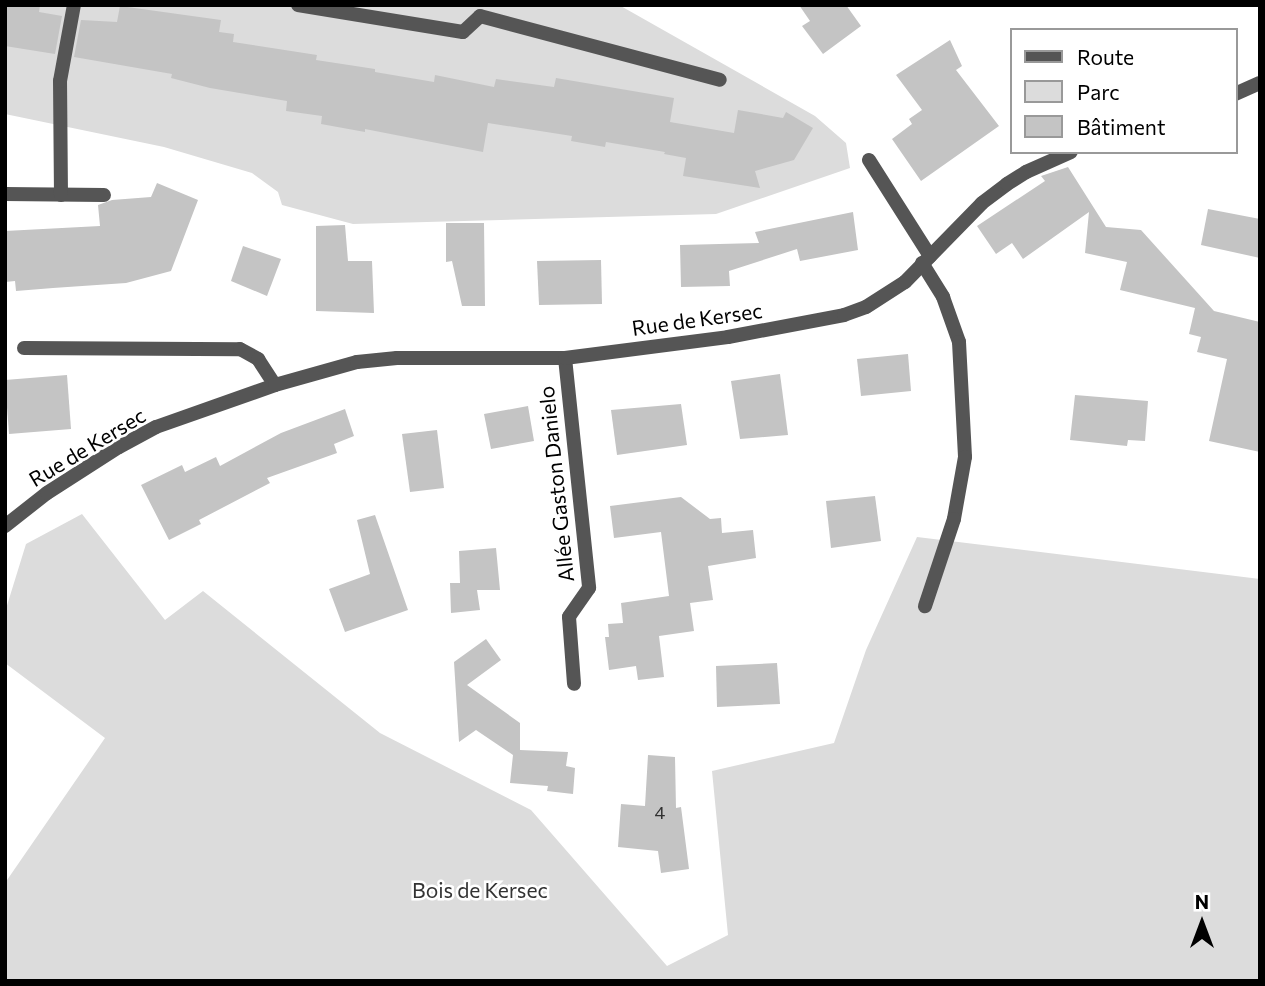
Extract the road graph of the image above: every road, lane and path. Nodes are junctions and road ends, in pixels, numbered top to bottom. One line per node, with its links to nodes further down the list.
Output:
1 (74, 5): 10 (street)
2 (298, 5): 3 (street)
3 (481, 11): 4 (street)
4 (720, 80)
5 (1260, 83): 6 (street)
6 (1237, 93)
7 (1066, 154): 12 (street, Rue de Kersec)
8 (869, 160): 12 (street)
9 (5, 194): 10 (street)
10 (61, 195): 11 (street)
11 (104, 195)
12 (926, 260): 14 (street, Rue de Kersec); 17 (street)
13 (24, 348): 15 (street)
14 (565, 358): 15 (street, Rue de Kersec); 18 (street, Allée Gaston Danielo)
15 (275, 385): 16 (street, Rue de Kersec)
16 (5, 526)
17 (925, 606)
18 (574, 684)

